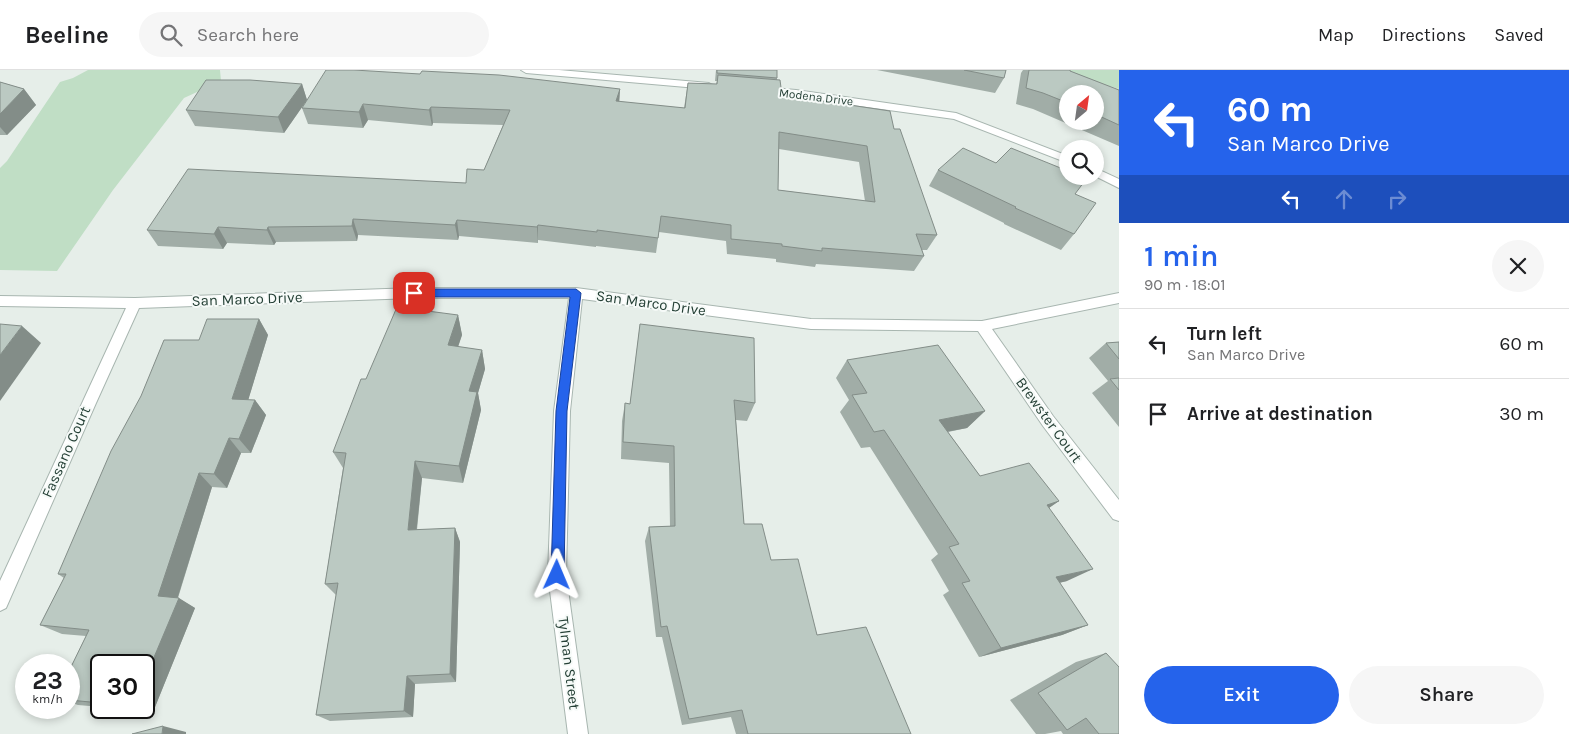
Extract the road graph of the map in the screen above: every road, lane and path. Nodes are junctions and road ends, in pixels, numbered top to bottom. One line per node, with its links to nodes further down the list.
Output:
1 (526, 70): 2 (street)
2 (718, 87)
3 (748, 89): 4 (street, Modena Drive)
4 (1059, 156)
5 (1104, 176): 6 (street)
6 (1119, 184)
7 (576, 293): 10 (street, San Marco Drive); 11 (street, San Marco Drive); 14 (street, Tylman Street)
8 (1119, 298): 11 (street, San Marco Drive)
9 (0, 300): 10 (street, San Marco Drive)
10 (135, 303): 13 (street, Fassano Court)
11 (982, 326): 12 (street, Brewster Court)
12 (1119, 513)
13 (0, 602)
14 (578, 734)

